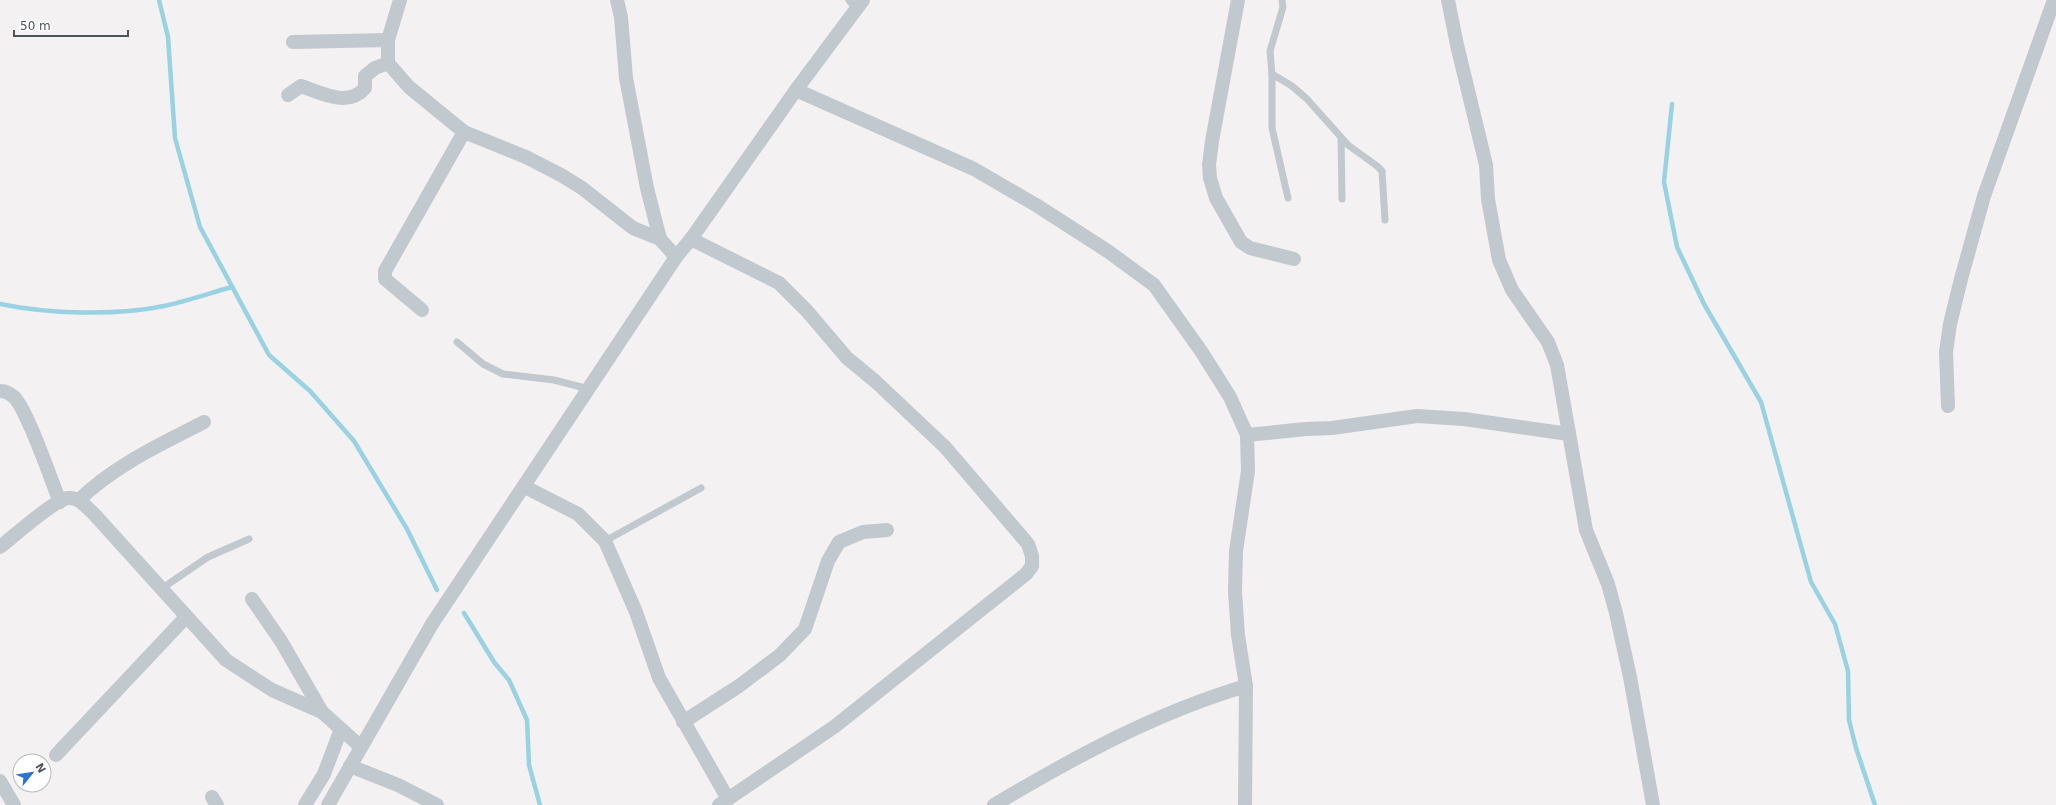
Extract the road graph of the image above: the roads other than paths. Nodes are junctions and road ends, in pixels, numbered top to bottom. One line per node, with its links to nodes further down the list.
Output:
1 (400, 0): 8 (street)
2 (617, 0): 19 (street)
3 (1238, 0): 22 (street)
4 (1282, 0): 11 (lane)
5 (1448, 0): 29 (street)
6 (2054, 0): 27 (street)
7 (856, 3): 12 (street)
8 (388, 40): 9 (street); 10 (street)
9 (293, 42)
10 (388, 63): 13 (street); 14 (street)
11 (1272, 74): 15 (lane); 16 (lane)
12 (796, 90): 20 (street); 30 (street)
13 (288, 95)
14 (464, 132): 19 (street); 23 (street)
15 (1341, 138): 17 (lane); 18 (lane)
16 (1288, 198)
17 (1342, 199)
18 (1385, 220)
19 (660, 238): 21 (street)
20 (691, 239): 21 (street); 50 (street)
21 (676, 257): 25 (street)
22 (1294, 258)
23 (422, 310)
24 (457, 342): 25 (lane)
25 (589, 389): 31 (street)
26 (0, 391): 34 (street)
27 (1948, 406)
28 (204, 422): 33 (street)
29 (1569, 434): 30 (street); 57 (street)
30 (1247, 435): 42 (street)
31 (525, 487): 37 (street); 46 (street)
32 (701, 488): 37 (lane)
33 (79, 500): 34 (street); 39 (street)
34 (60, 502): 38 (street)
35 (887, 530): 44 (street)
36 (249, 539): 39 (lane)
37 (605, 541): 44 (street)
38 (0, 547)
39 (161, 589): 41 (street)
40 (252, 599): 43 (street)
41 (186, 617): 43 (street); 47 (street)
42 (1246, 686): 55 (street); 56 (street)
43 (322, 712): 45 (street)
44 (683, 722): 50 (street)
45 (341, 729): 46 (street); 52 (street)
46 (361, 747): 48 (street)
47 (56, 755)
48 (350, 766): 53 (street); 54 (street)
49 (0, 781): 51 (street)
50 (724, 802)
51 (14, 805)
52 (306, 805)
53 (328, 805)
54 (437, 805)
55 (994, 805)
56 (1245, 805)
57 (1653, 805)

